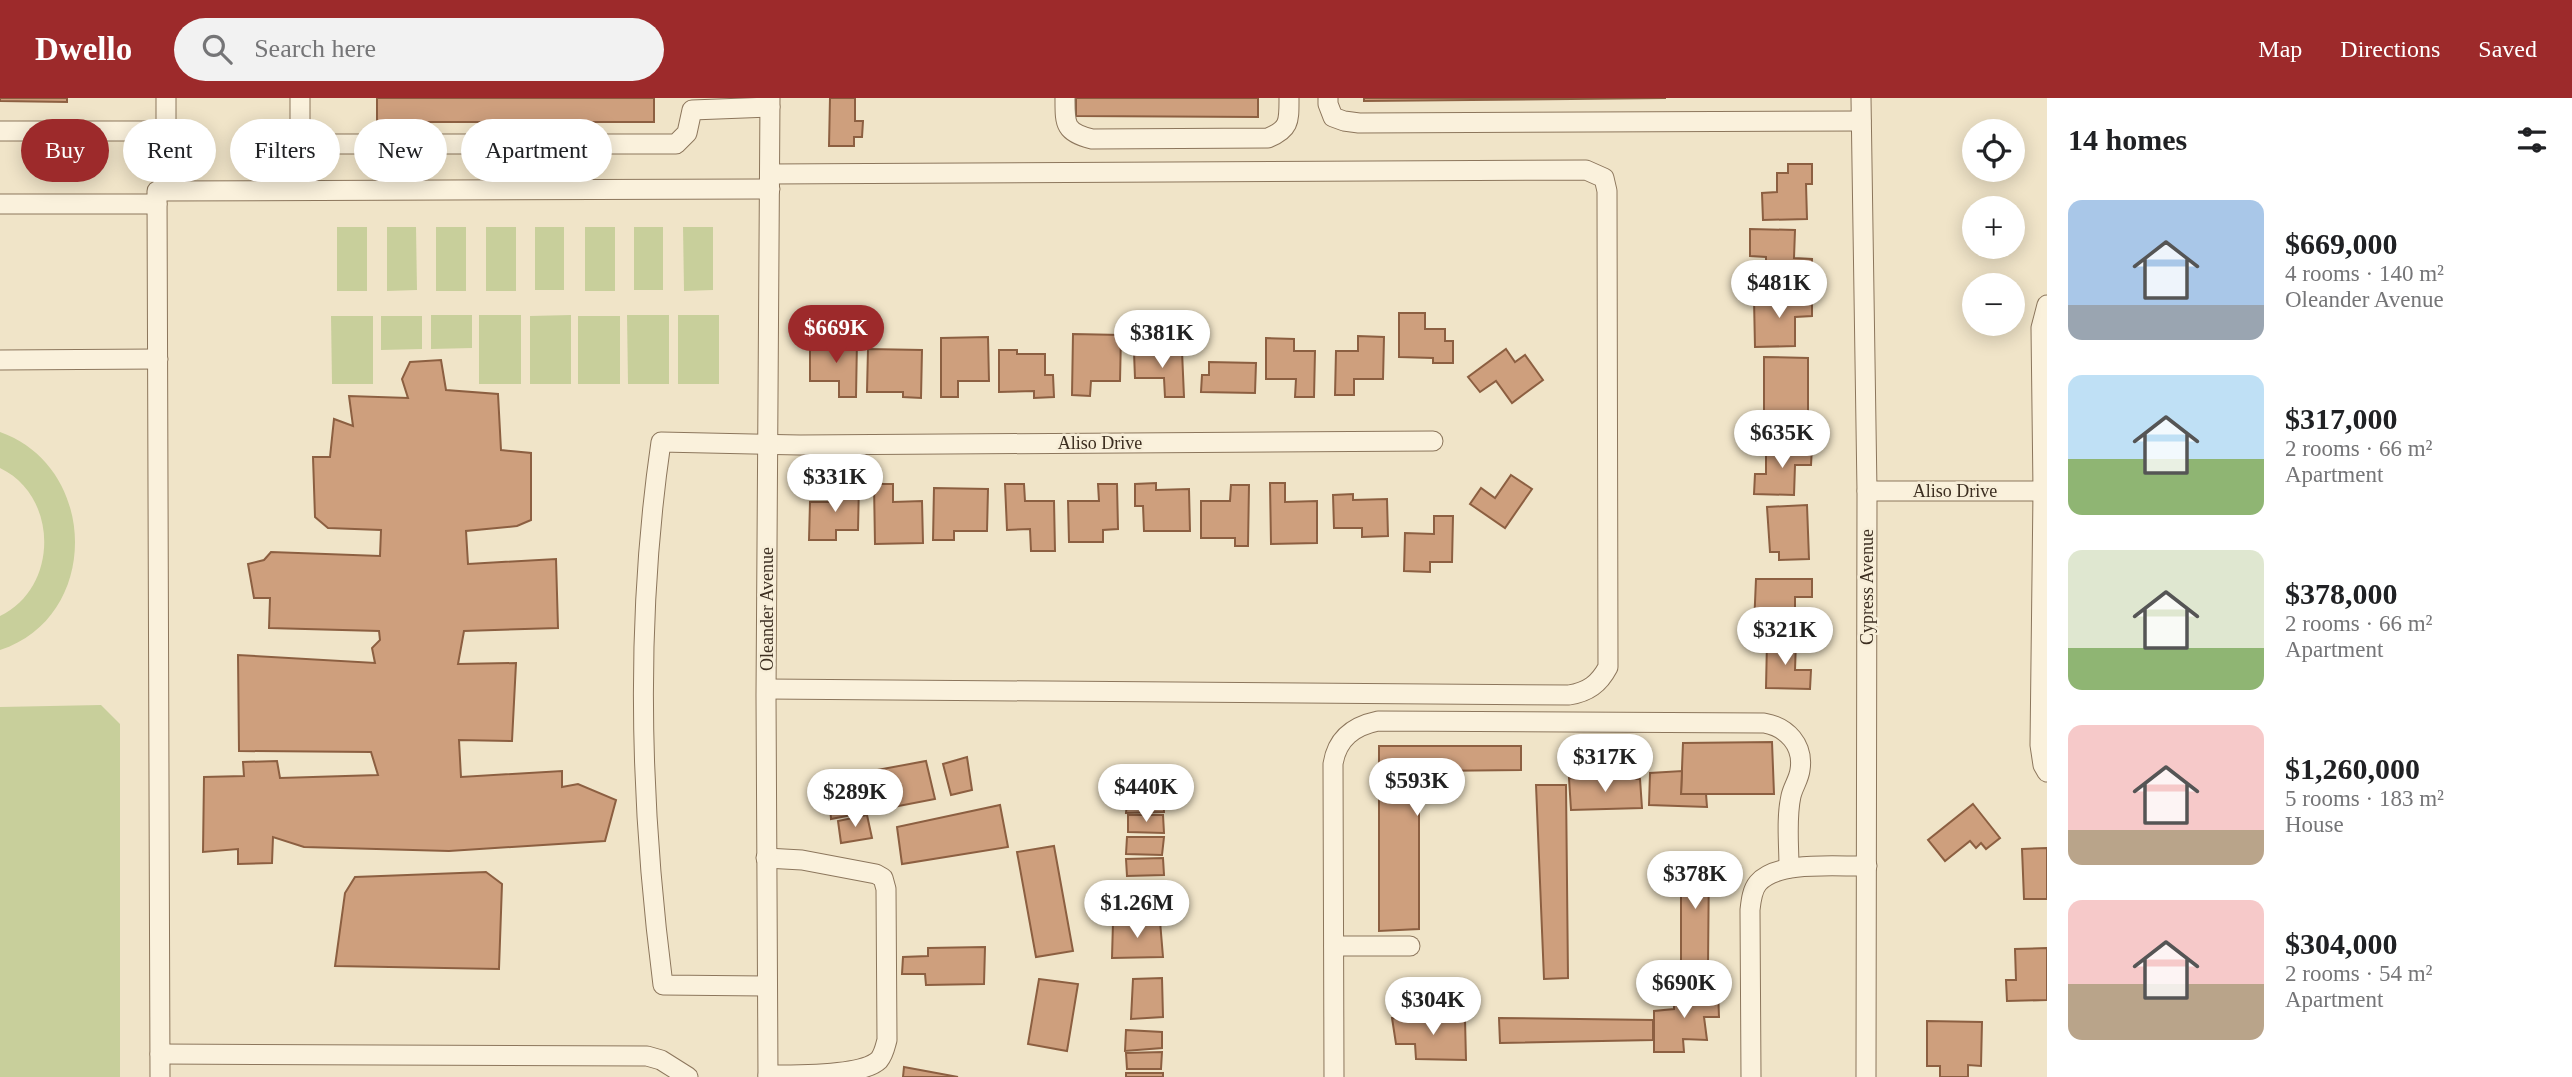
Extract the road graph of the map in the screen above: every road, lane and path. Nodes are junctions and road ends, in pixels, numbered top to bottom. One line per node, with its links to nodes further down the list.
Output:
1 (166, 98): 9 (street)
2 (300, 98): 7 (street)
3 (1065, 98): 4 (street)
4 (1289, 98)
5 (1328, 98): 8 (street)
6 (1860, 98): 8 (street, Cypress Avenue)
7 (770, 103): 10 (street, Oleander Avenue)
8 (1861, 121): 18 (street, Cypress Avenue)
9 (0, 131)
10 (769, 181): 12 (street); 17 (street, Oleander Avenue); 20 (street)
11 (0, 204): 12 (street)
12 (158, 204): 14 (street)
13 (2047, 305): 19 (street)
14 (158, 359): 15 (street); 28 (street)
15 (0, 360)
16 (1433, 441): 17 (street, Aliso Drive)
17 (767, 444): 20 (street, Oleander Avenue); 27 (street, Aliso Drive)
18 (1867, 491): 19 (street, Aliso Drive); 23 (street, Cypress Avenue)
19 (2043, 491): 21 (street)
20 (766, 689): 22 (street, Oleander Avenue)
21 (2047, 772)
22 (766, 858): 27 (street, Oleander Avenue); 29 (street)
23 (1867, 866): 24 (street); 34 (street, Cypress Avenue)
24 (1789, 868): 25 (street); 33 (street)
25 (1334, 946): 26 (street); 32 (street)
26 (1410, 946)
27 (766, 986): 29 (street, Oleander Avenue)
28 (160, 1054): 30 (street); 31 (street)
29 (768, 1076)
30 (160, 1077)
31 (688, 1077)
32 (1334, 1077)
33 (1751, 1077)
34 (1866, 1077)

